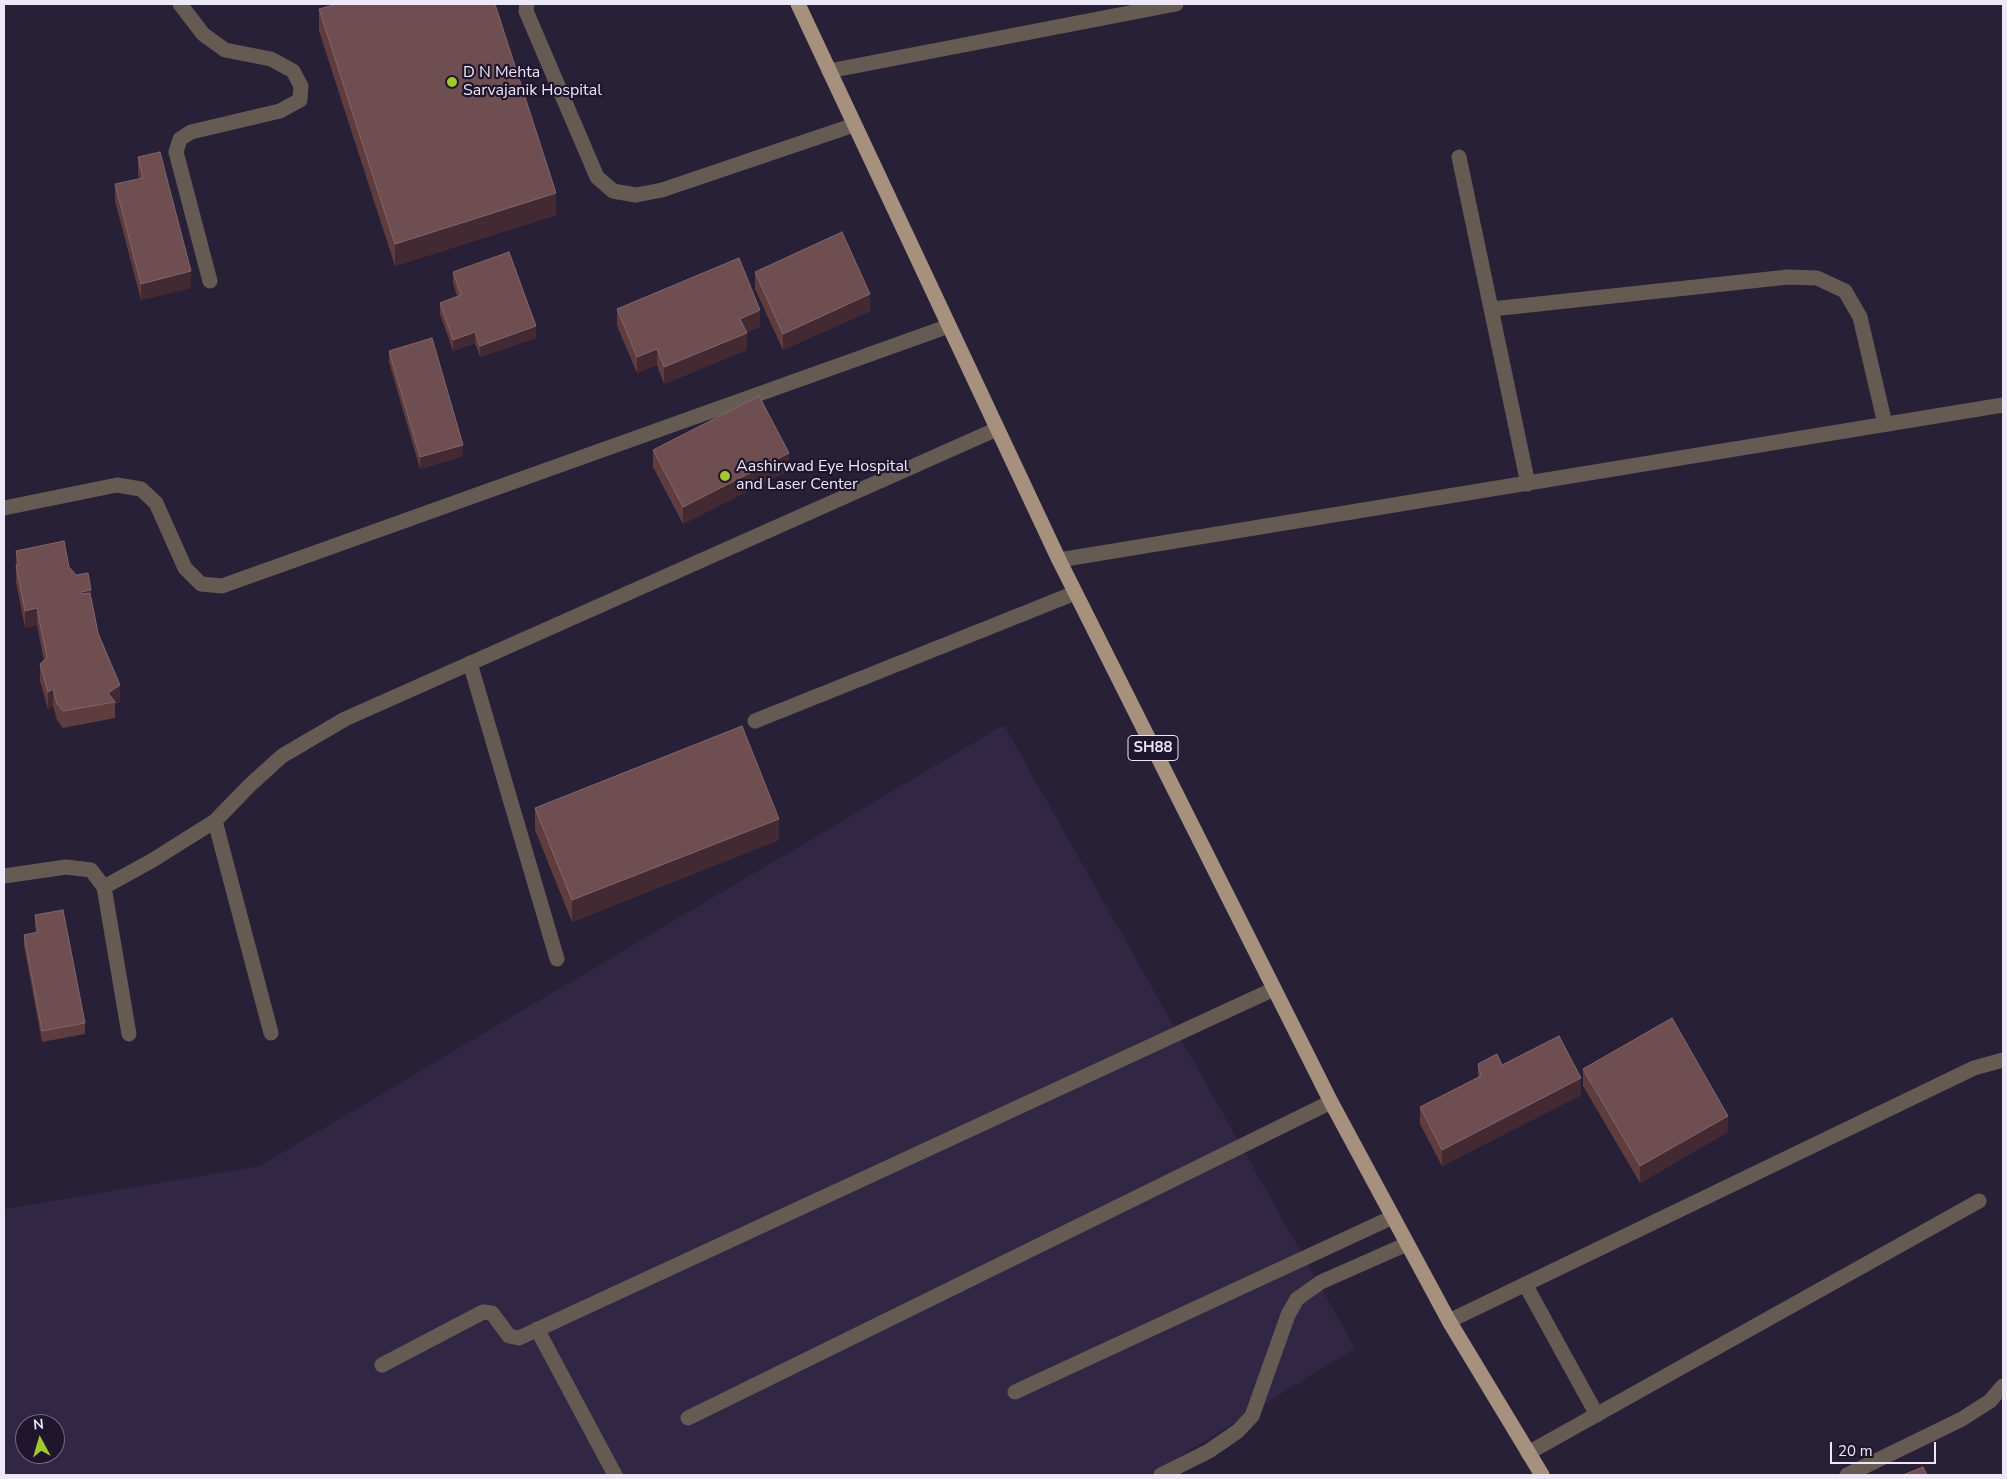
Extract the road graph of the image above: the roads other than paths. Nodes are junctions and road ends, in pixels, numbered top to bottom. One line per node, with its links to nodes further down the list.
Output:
1 (180, 4): 8 (street)
2 (527, 4): 6 (street)
3 (798, 4): 5 (main road, SH88)
4 (1176, 4): 5 (street)
5 (829, 71): 6 (main road, SH88)
6 (854, 125): 10 (main road, SH88)
7 (1459, 157): 9 (street)
8 (210, 281)
9 (1492, 309): 12 (street); 14 (street)
10 (949, 326): 13 (main road, SH88); 15 (street)
11 (2003, 404): 12 (street)
12 (1885, 424): 14 (street)
13 (997, 429): 16 (main road, SH88); 18 (street)
14 (1528, 484): 16 (street)
15 (4, 508)
16 (1058, 560): 17 (main road, SH88)
17 (1075, 593): 19 (street); 24 (main road, SH88)
18 (470, 663): 20 (street); 23 (street)
19 (755, 721)
20 (215, 821): 22 (street); 25 (street)
21 (4, 876): 22 (street)
22 (104, 887): 26 (street)
23 (557, 958)
24 (1274, 989): 28 (main road, SH88); 34 (street)
25 (271, 1033)
26 (129, 1034)
27 (2003, 1060): 32 (street)
28 (1331, 1102): 30 (main road, SH88); 39 (street)
29 (1980, 1201): 38 (street)
30 (1393, 1217): 31 (main road, SH88); 37 (street)
31 (1408, 1244): 33 (main road, SH88); 42 (street)
32 (1525, 1284): 33 (street); 38 (street)
33 (1449, 1321): 40 (main road, SH88)
34 (537, 1329): 35 (street); 41 (street)
35 (382, 1365)
36 (2003, 1386): 44 (street)
37 (1015, 1392)
38 (1597, 1415): 40 (street)
39 (688, 1418)
40 (1528, 1453): 43 (main road, SH88)
41 (610, 1474)
42 (1161, 1475)
43 (1542, 1475)
44 (1847, 1475)

